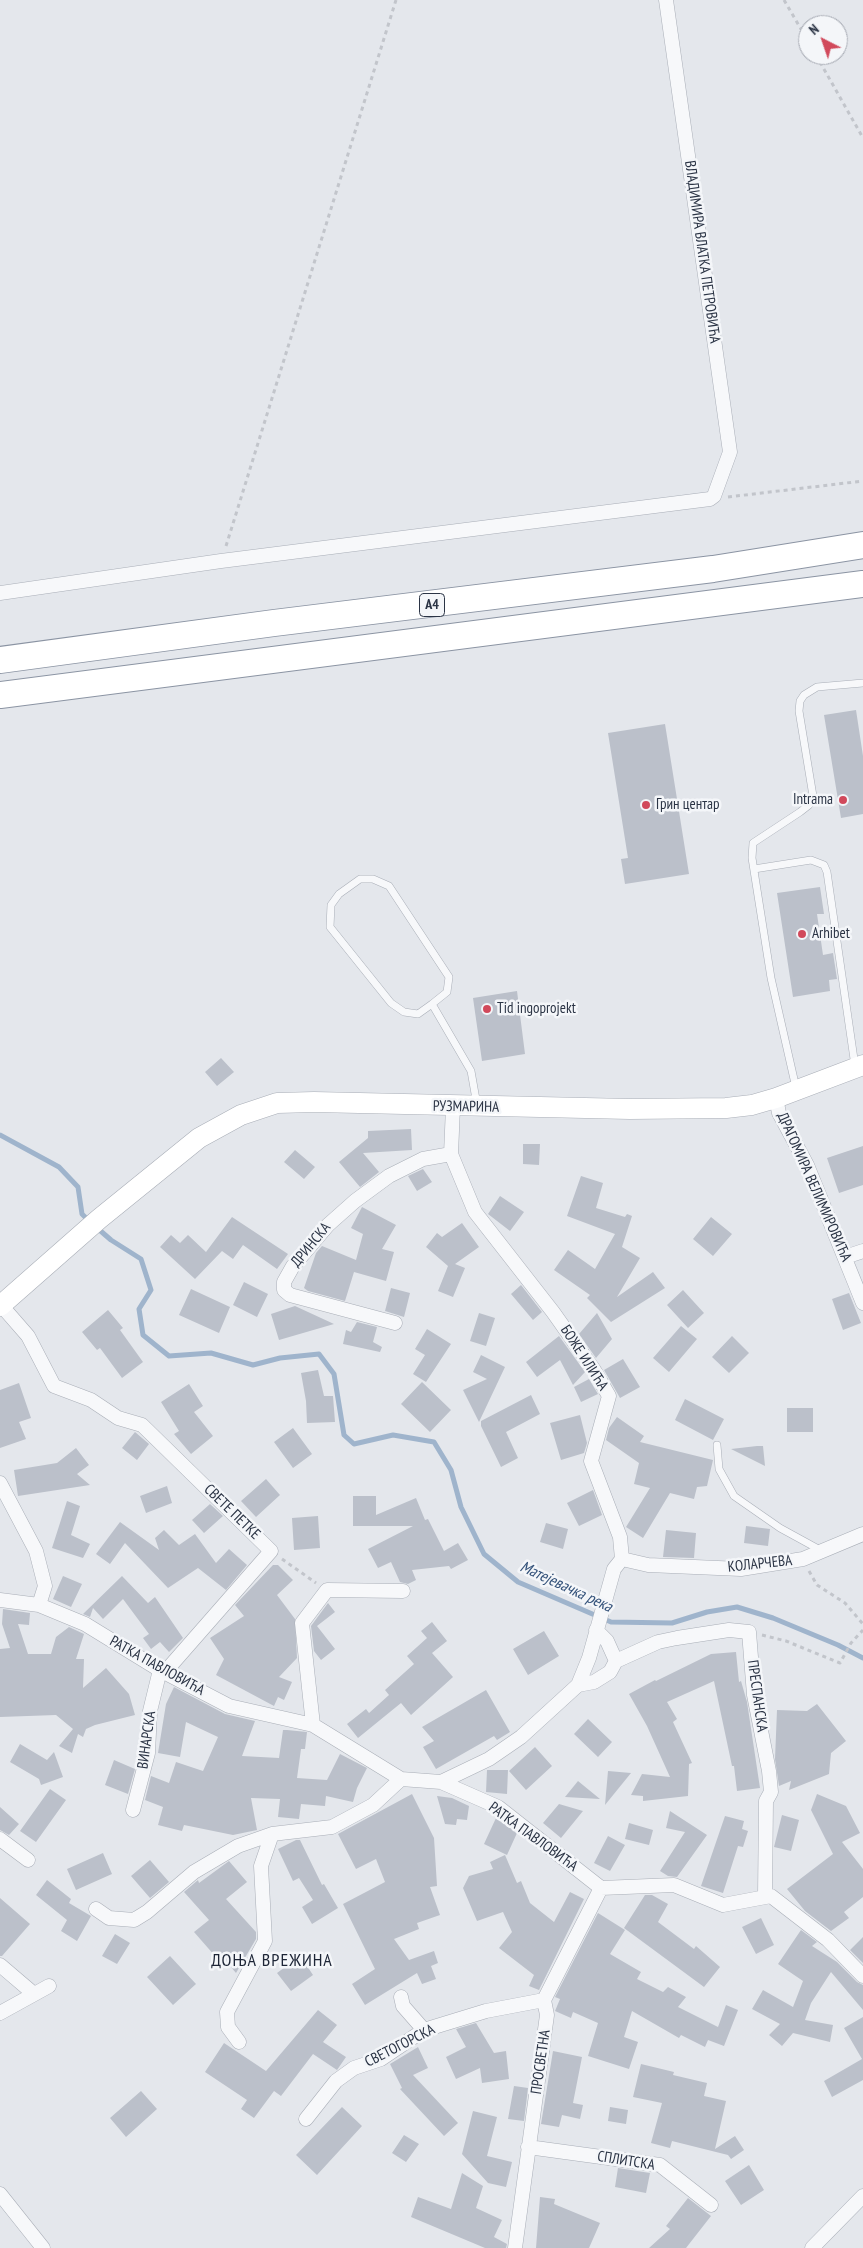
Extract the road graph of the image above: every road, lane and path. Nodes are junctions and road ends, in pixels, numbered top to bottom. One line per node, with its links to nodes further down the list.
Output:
1 (396, 0): 10 (path)
2 (666, 0): 8 (street, ВЛАДИМИРА ВЛАТКА ПЕТРОВИЋА)
3 (784, 0): 4 (path)
4 (798, 24)
5 (822, 65): 6 (path)
6 (863, 138)
7 (863, 481): 8 (path)
8 (710, 499): 10 (street)
9 (863, 545): 13 (highway, A4)
10 (221, 560): 12 (street)
11 (863, 584): 15 (highway, A4)
12 (0, 593)
13 (0, 660)
14 (863, 683): 16 (lane)
15 (0, 695)
16 (754, 869): 18 (lane); 19 (lane)
17 (432, 1004): 17 (lane); 22 (lane)
18 (859, 1067): 19 (main road, РУЗМАРИНА)
19 (797, 1090): 20 (main road, РУЗМАРИНА)
20 (776, 1098): 22 (main road, РУЗМАРИНА); 25 (street, ДРАГОМИРА ВЕЛИМИРОВИЋА)
21 (454, 1107): 22 (main road, РУЗМАРИНА); 23 (street, БОЖЕ ИЛИЋА); 27 (main road, РУЗМАРИНА)
22 (477, 1107)
23 (450, 1154): 28 (street, ДРИНСКА); 34 (street, БОЖЕ ИЛИЋА)
24 (863, 1251): 25 (street)
25 (845, 1257): 26 (street, ДРАГОМИРА ВЕЛИМИРОВИЋА)
26 (863, 1303)
27 (1, 1305): 32 (street, СВЕТЕ ПЕТКЕ)
28 (395, 1323)
29 (717, 1445): 33 (lane)
30 (0, 1483): 39 (street)
31 (863, 1534): 33 (street, КОЛАРЧЕВА)
32 (271, 1551): 36 (path); 45 (street, СВЕТЕ ПЕТКЕ)
33 (823, 1551): 35 (street, КОЛАРЧЕВА)
34 (622, 1559): 35 (street, КОЛАРЧЕВА); 41 (street)
35 (803, 1559): 40 (path)
36 (327, 1590): 37 (street); 47 (street)
37 (403, 1590)
38 (0, 1600): 39 (street, РАТКА ПАВЛОВИЋА)
39 (39, 1605): 45 (street, РАТКА ПАВЛОВИЋА)
40 (863, 1624)
41 (596, 1630): 44 (street); 46 (street)
42 (863, 1630): 43 (path)
43 (749, 1632): 44 (street); 55 (street, ПРЕСПАНСКА)
44 (616, 1661): 46 (street)
45 (163, 1671): 47 (street, РАТКА ПАВЛОВИЋА); 50 (street, ВИНАРСКА)
46 (578, 1685): 49 (street)
47 (313, 1725): 48 (street, РАТКА ПАВЛОВИЋА)
48 (401, 1779): 49 (street, РАТКА ПАВЛОВИЋА); 51 (street)
49 (441, 1782): 54 (street, РАТКА ПАВЛОВИЋА)
50 (133, 1810)
51 (272, 1834): 56 (street); 65 (street)
52 (0, 1839): 53 (street)
53 (28, 1860)
54 (601, 1888): 55 (street); 62 (street)
55 (765, 1896): 58 (street)
56 (96, 1909)
57 (0, 1965): 60 (street)
58 (863, 1976)
59 (49, 1986): 60 (street)
60 (34, 1994): 63 (street)
61 (400, 1997): 64 (street)
62 (544, 2000): 64 (street, СВЕТОГОРСКА); 67 (street, ПРОСВЕТНА)
63 (0, 2013)
64 (424, 2030): 66 (street, СВЕТОГОРСКА)
65 (239, 2042)
66 (306, 2119)
67 (528, 2146): 70 (street, СПЛИТСКА); 72 (street, ПРОСВЕТНА)
68 (0, 2194): 71 (street)
69 (863, 2196): 73 (street)
70 (711, 2205)
71 (43, 2248)
72 (515, 2248)
73 (812, 2248)

